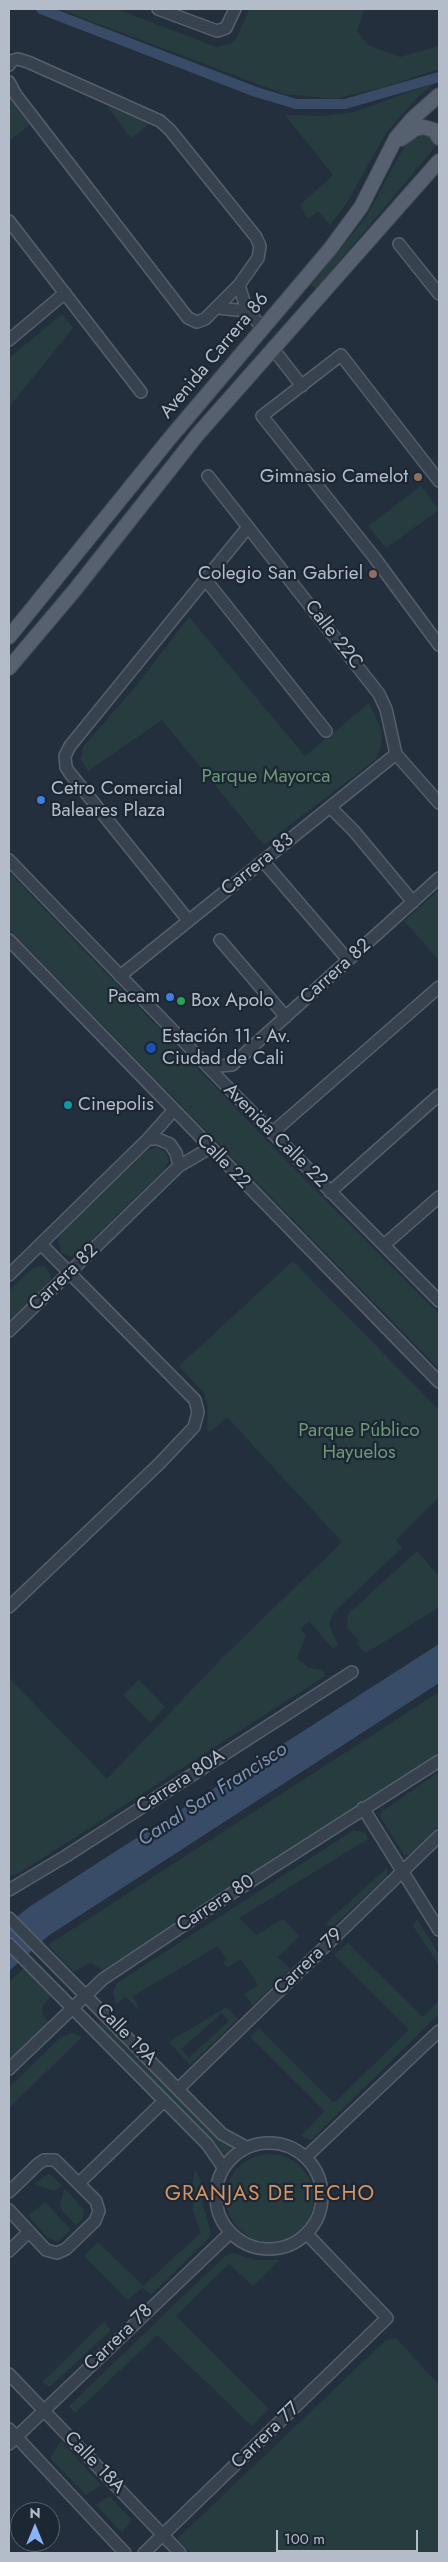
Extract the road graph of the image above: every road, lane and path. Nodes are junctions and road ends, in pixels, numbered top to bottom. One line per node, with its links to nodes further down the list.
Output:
1 (158, 9): 3 (street)
2 (235, 9): 3 (street)
3 (185, 14)
4 (10, 63): 12 (street)
5 (9, 82): 15 (street)
6 (439, 96): 8 (main road, Avenida Carrera 86)
7 (439, 138): 8 (main road)
8 (390, 147): 17 (main road, Avenida Carrera 86)
9 (439, 161): 19 (main road, Avenida Carrera 86)
10 (9, 221): 13 (street)
11 (399, 244): 14 (street)
12 (239, 284): 15 (street); 16 (street)
13 (64, 293): 18 (street); 21 (street)
14 (439, 294)
15 (217, 308): 16 (street)
16 (247, 311): 17 (street)
17 (263, 328): 26 (main road, Avenida Carrera 86)
18 (9, 340)
19 (274, 350): 20 (street); 28 (main road, Avenida Carrera 86)
20 (302, 386): 23 (street); 27 (street)
21 (141, 392)
22 (208, 476): 24 (street, Calle 22C)
23 (439, 481)
24 (248, 527): 25 (street); 30 (street, Calle 22C)
25 (206, 579): 29 (street); 37 (street)
26 (9, 637)
27 (439, 645)
28 (9, 668)
29 (326, 731)
30 (396, 754): 31 (street, Calle 22C); 32 (street, Carrera 83)
31 (439, 803)
32 (330, 807): 34 (street, Carrera 83); 36 (street)
33 (9, 860): 41 (street, Avenida Calle 22)
34 (263, 861): 37 (street, Carrera 83); 40 (street)
35 (439, 878): 36 (street, Carrera 82)
36 (413, 902): 40 (street, Carrera 82)
37 (188, 920): 41 (street, Carrera 83)
38 (9, 940): 48 (street, Calle 22)
39 (220, 940): 43 (street)
40 (348, 960): 43 (street, Carrera 82)
41 (120, 976): 44 (street, Avenida Calle 22)
42 (439, 987): 49 (street)
43 (286, 1017): 45 (street, Carrera 82)
44 (198, 1058): 45 (street); 47 (street, Avenida Calle 22)
45 (232, 1065): 47 (street)
46 (439, 1095): 53 (street)
47 (238, 1098): 49 (street, Avenida Calle 22)
48 (173, 1111): 50 (street); 51 (street, Calle 22)
49 (272, 1133): 53 (street, Avenida Calle 22)
50 (148, 1139): 52 (street); 55 (street)
51 (210, 1148): 52 (street, Carrera 82); 61 (street, Calle 22)
52 (179, 1166): 57 (street, Carrera 82)
53 (330, 1192): 56 (street, Avenida Calle 22)
54 (439, 1197): 56 (street)
55 (41, 1244): 57 (street); 58 (street)
56 (384, 1245): 59 (street, Avenida Calle 22)
57 (69, 1272): 60 (street, Carrera 82); 62 (street)
58 (9, 1275)
59 (439, 1301)
60 (9, 1331)
61 (439, 1382)
62 (9, 1607)
63 (352, 1672): 68 (street, Carrera 80A)
64 (439, 1761): 65 (street, Carrera 80)
65 (363, 1808): 67 (street); 72 (street, Carrera 80)
66 (439, 1836): 67 (street, Carrera 79)
67 (403, 1871): 70 (street); 76 (street, Carrera 79)
68 (9, 1890)
69 (9, 1918): 72 (street, Calle 19A)
70 (439, 1930)
71 (9, 1944): 73 (street, Calle 19A)
72 (86, 1994): 73 (street, Carrera 80); 76 (street, Calle 19A)
73 (72, 2008): 75 (street, Carrera 80); 77 (street, Calle 19A)
74 (439, 2031): 79 (street)
75 (9, 2069)
76 (178, 2089): 78 (street, Calle 19A)
77 (164, 2101): 80 (street, Calle 19A); 81 (street)
78 (246, 2148): 79 (street); 80 (street)
79 (306, 2157): 86 (street)
80 (223, 2167): 85 (street)
81 (79, 2183): 82 (street); 84 (street)
82 (9, 2192)
83 (9, 2210): 84 (street)
84 (29, 2232): 87 (street)
85 (230, 2233): 86 (street); 89 (street, Carrera 78)
86 (307, 2234): 91 (street, Carrera 77)
87 (9, 2251)
88 (9, 2374): 89 (street, Calle 18A)
89 (44, 2410): 90 (street, Carrera 78); 91 (street, Calle 18A)
90 (11, 2437): 92 (street, Calle 18A)
91 (162, 2535): 93 (street, Carrera 77); 94 (street, Calle 18A)
92 (125, 2553)
93 (144, 2553)
94 (180, 2553)

